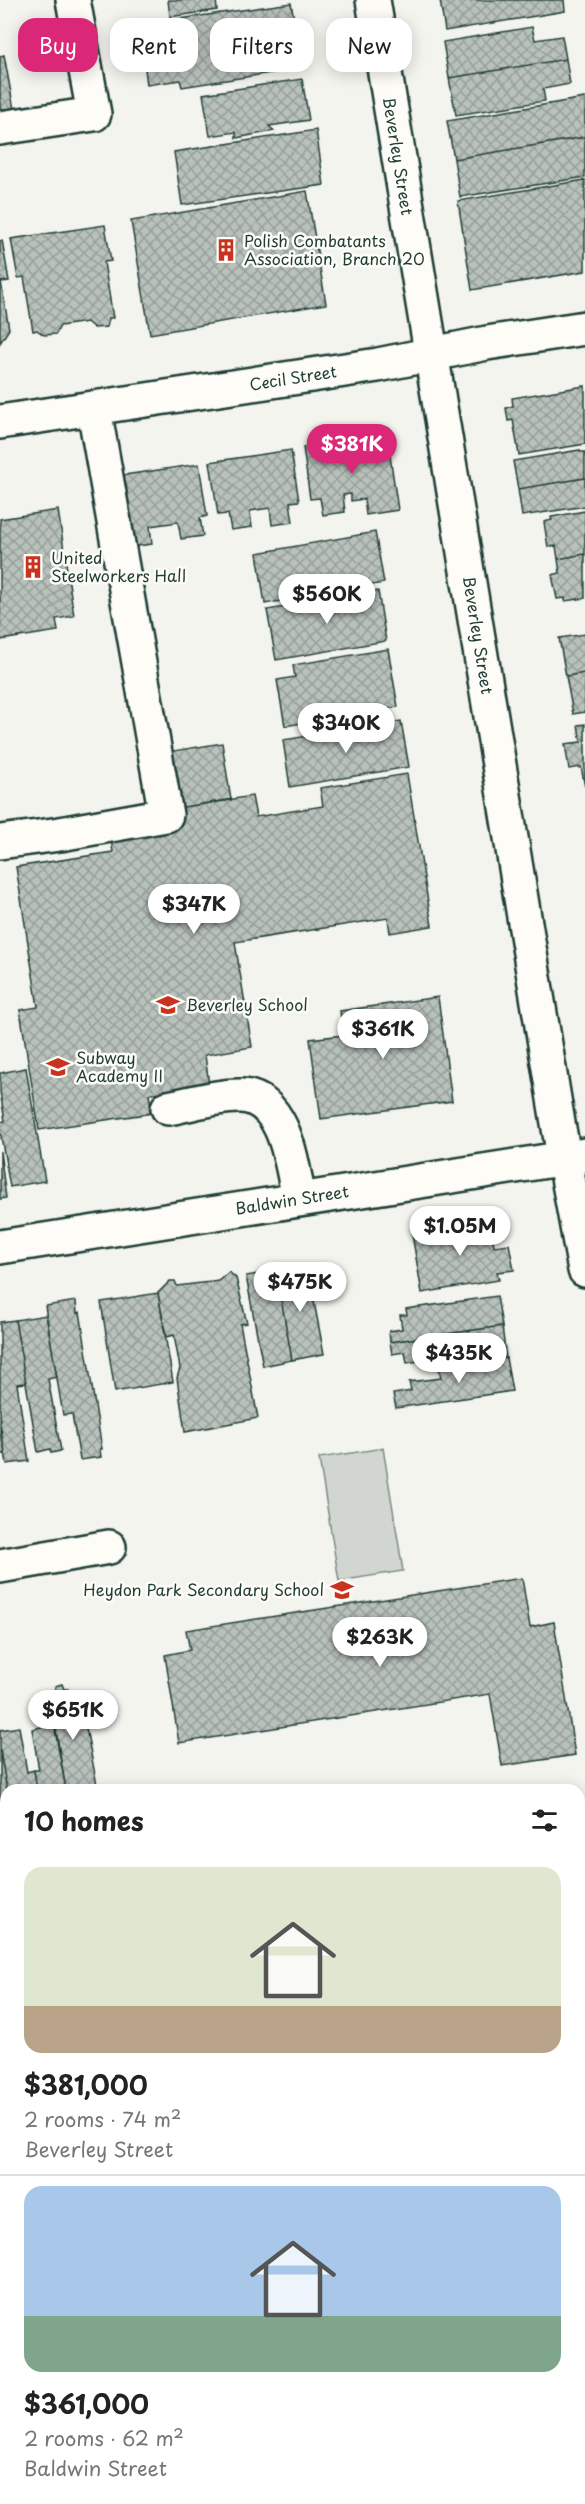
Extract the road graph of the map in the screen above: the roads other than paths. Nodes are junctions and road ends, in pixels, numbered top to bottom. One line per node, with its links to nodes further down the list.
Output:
1 (73, 0): 3 (street)
2 (373, 0): 5 (street, Beverley Street)
3 (0, 128)
4 (585, 328): 5 (street, Cecil Street)
5 (432, 355): 6 (street, Cecil Street); 10 (street, Beverley Street)
6 (94, 408): 7 (street, Cecil Street); 8 (street)
7 (0, 422)
8 (0, 842)
9 (168, 1108): 11 (street)
10 (575, 1156): 11 (street, Baldwin Street); 13 (street, Beverley Street)
11 (299, 1199): 12 (street, Baldwin Street)
12 (0, 1246)
13 (585, 1270)
14 (109, 1547): 15 (street)
15 (0, 1566)

